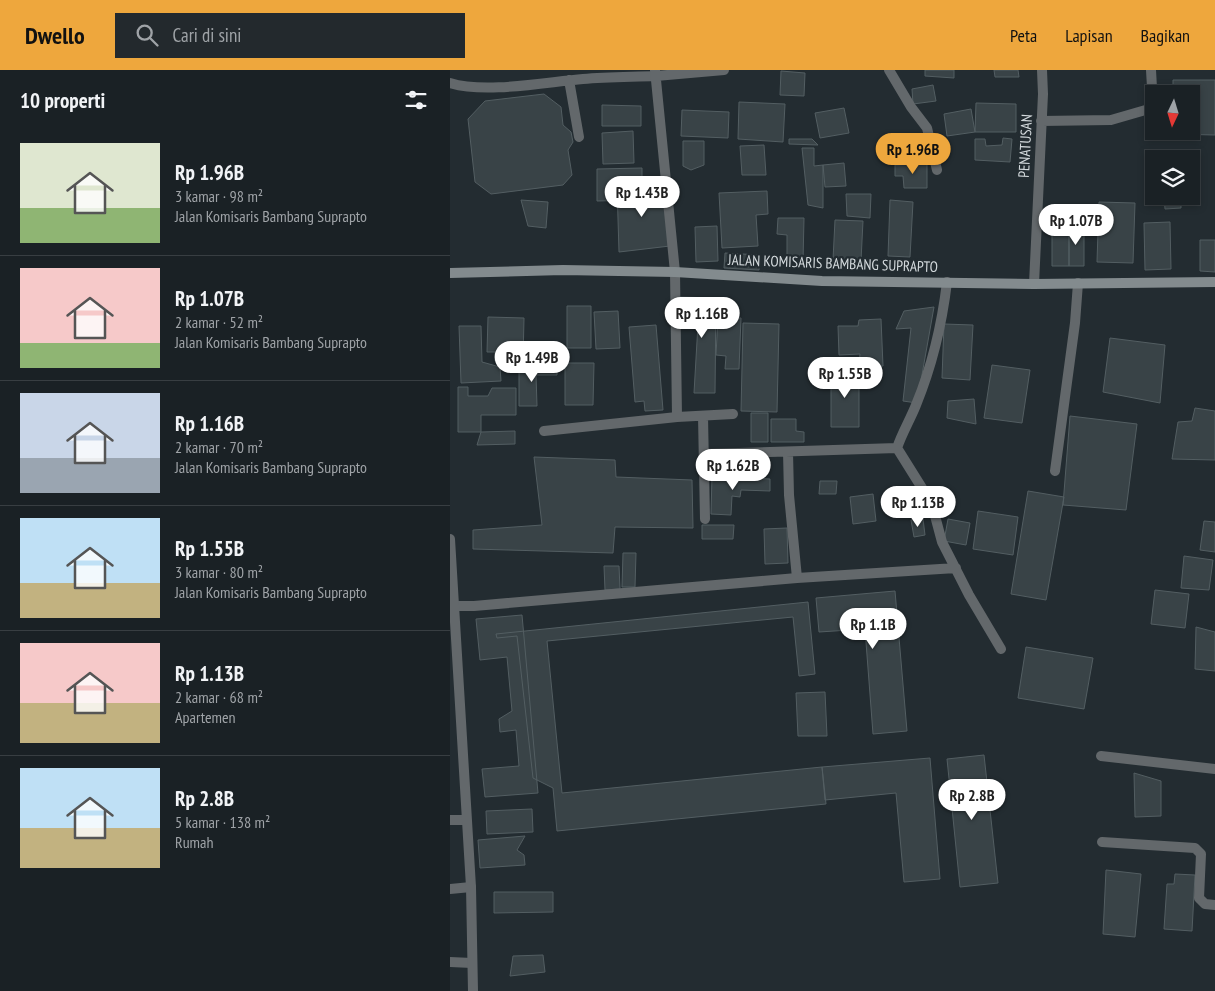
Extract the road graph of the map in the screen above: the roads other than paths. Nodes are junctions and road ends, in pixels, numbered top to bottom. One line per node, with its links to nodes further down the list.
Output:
1 (724, 70): 5 (street)
2 (889, 70): 10 (street)
3 (1042, 70): 8 (street, PENATUSAN)
4 (1151, 70): 8 (street)
5 (656, 73): 6 (street); 11 (street)
6 (569, 80): 7 (street); 9 (street)
7 (450, 83)
8 (1042, 121): 16 (street, PENATUSAN)
9 (579, 137)
10 (937, 170)
11 (675, 272): 12 (main road, JALAN KOMISARIS BAMBANG SUPRAPTO); 13 (main road, JALAN KOMISARIS BAMBANG SUPRAPTO); 19 (street)
12 (450, 273)
13 (947, 282): 16 (main road, JALAN KOMISARIS BAMBANG SUPRAPTO); 21 (street)
14 (1215, 282): 15 (main road, JALAN KOMISARIS BAMBANG SUPRAPTO)
15 (1078, 283): 16 (main road, JALAN KOMISARIS BAMBANG SUPRAPTO); 24 (street)
16 (1034, 284)
17 (733, 414): 18 (street)
18 (703, 416): 19 (street); 23 (street)
19 (677, 417): 20 (street)
20 (544, 431)
21 (897, 448): 22 (street); 27 (street)
22 (788, 452): 23 (street); 28 (street)
23 (704, 454): 25 (street)
24 (1055, 472)
25 (705, 519)
26 (450, 539): 29 (street)
27 (956, 568): 28 (street); 30 (street)
28 (797, 578): 29 (street)
29 (452, 606): 31 (street)
30 (1001, 649)
31 (455, 688): 35 (street)
32 (1101, 756): 33 (street)
33 (1215, 769)
34 (450, 820): 35 (street)
35 (466, 820): 37 (street)
36 (1102, 842): 39 (street)
37 (471, 887): 38 (street); 41 (street)
38 (450, 889)
39 (1215, 905)
40 (450, 962): 41 (street)
41 (472, 963): 42 (street)
42 (473, 991)

